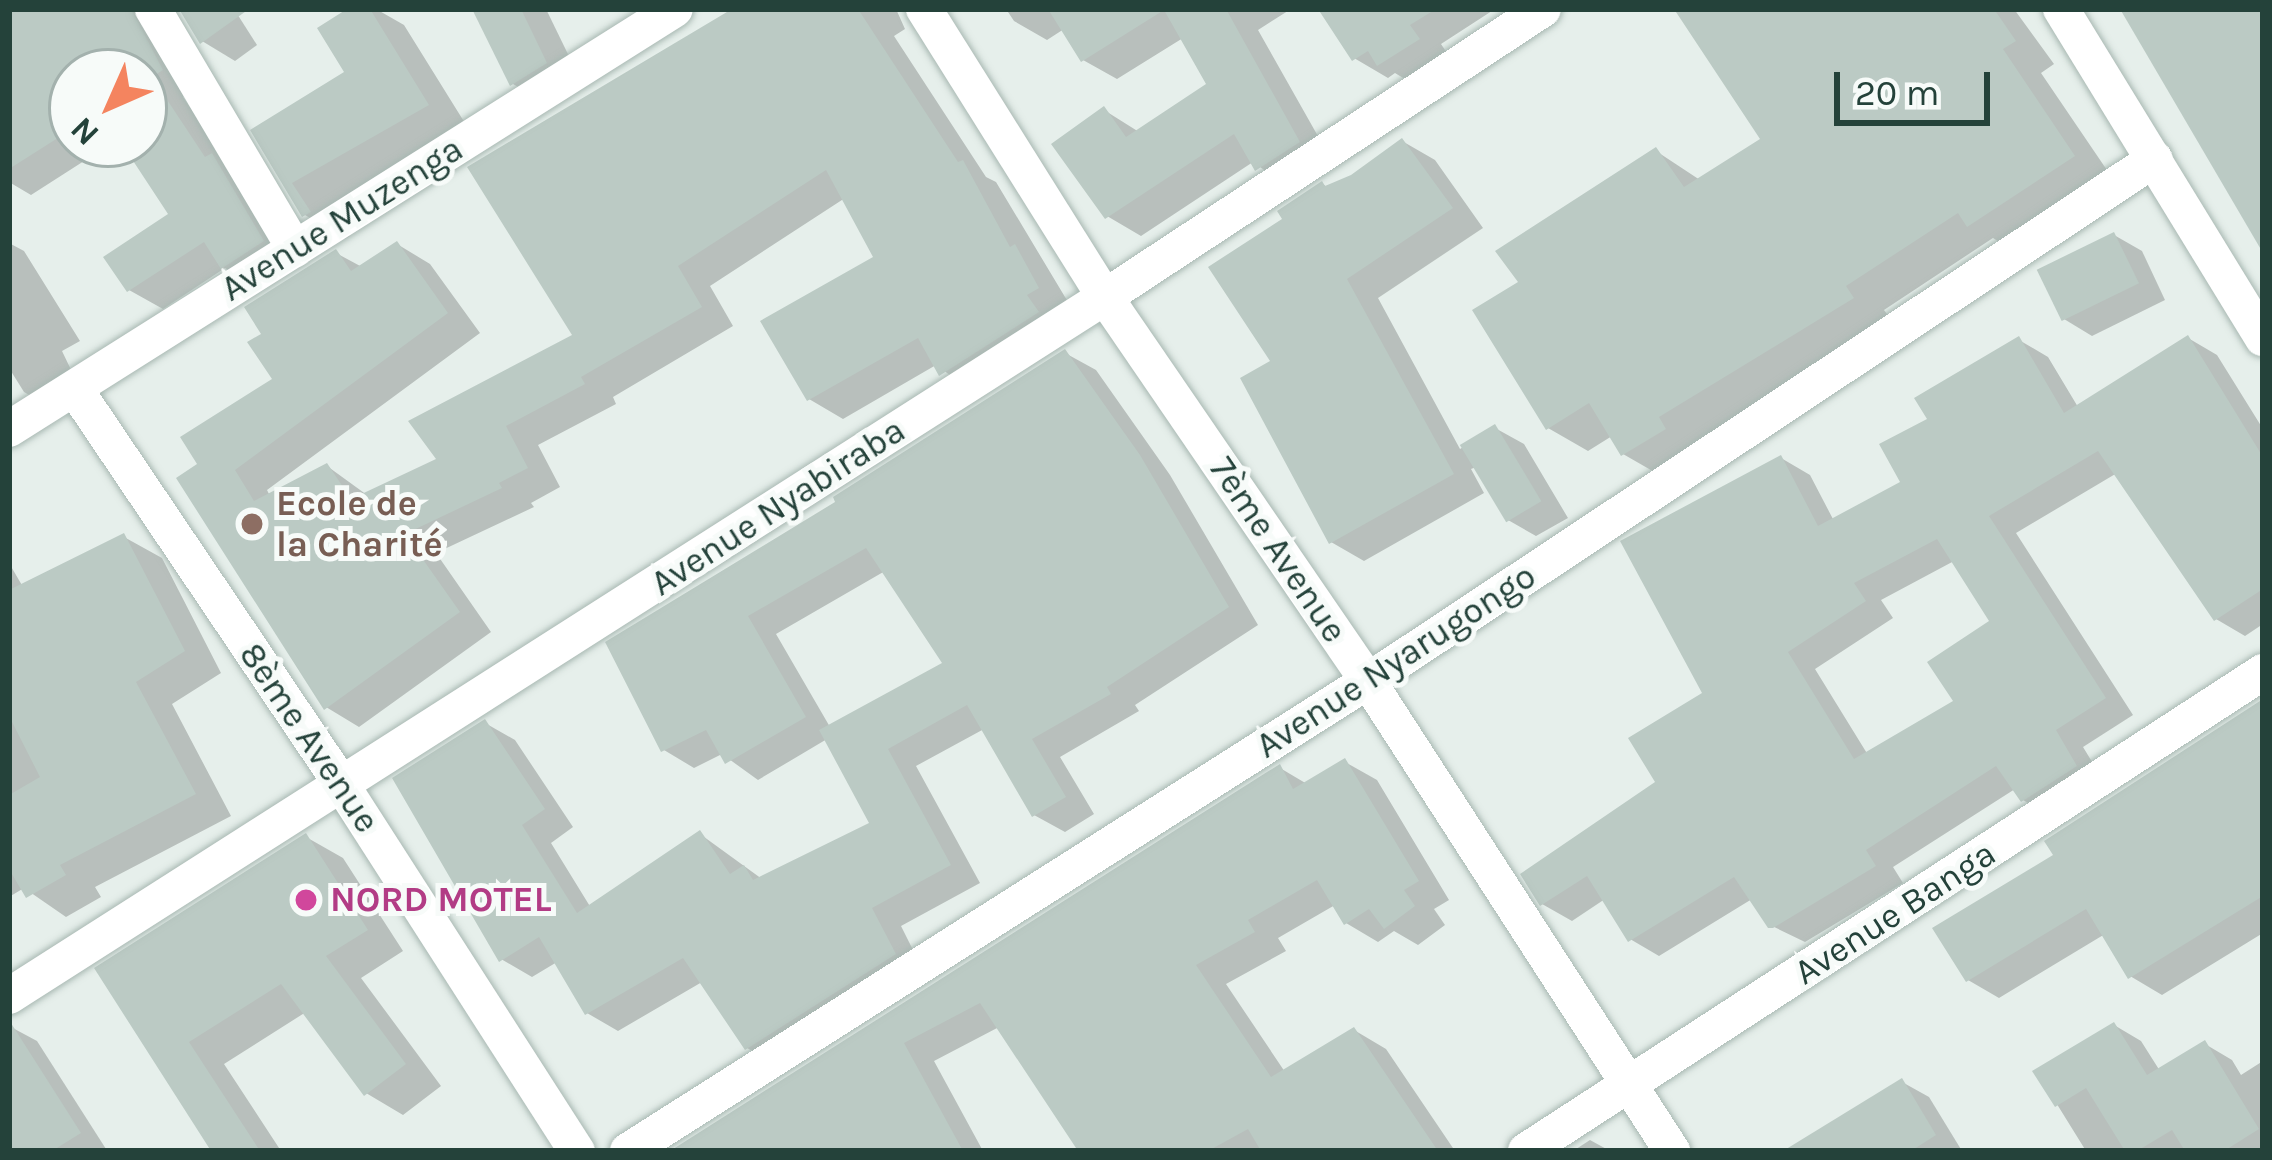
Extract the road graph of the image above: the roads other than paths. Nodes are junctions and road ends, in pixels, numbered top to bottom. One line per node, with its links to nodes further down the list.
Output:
1 (153, 9): 7 (street)
2 (676, 9): 7 (street, Avenue Muzenga)
3 (924, 9): 8 (street, 7ème Avenue)
4 (1543, 9): 8 (street, Avenue Nyabiraba)
5 (2061, 9): 6 (street)
6 (2155, 160): 9 (street); 13 (street, Avenue Nyarugongo)
7 (295, 249): 10 (street, Avenue Muzenga)
8 (1105, 297): 13 (street, 7ème Avenue); 14 (street, Avenue Nyabiraba)
9 (2263, 338)
10 (75, 388): 11 (street, Avenue Muzenga); 14 (street, 8ème Avenue)
11 (9, 429)
12 (2263, 673): 16 (street, Avenue Banga)
13 (1368, 681): 16 (street, 7ème Avenue); 18 (street, Avenue Nyarugongo)
14 (343, 787): 15 (street, Avenue Nyabiraba); 17 (street, 8ème Avenue)
15 (9, 996)
16 (1629, 1086): 19 (street, Avenue Banga); 20 (street, 7ème Avenue)
17 (577, 1151)
18 (628, 1151)
19 (1526, 1151)
20 (1672, 1151)

